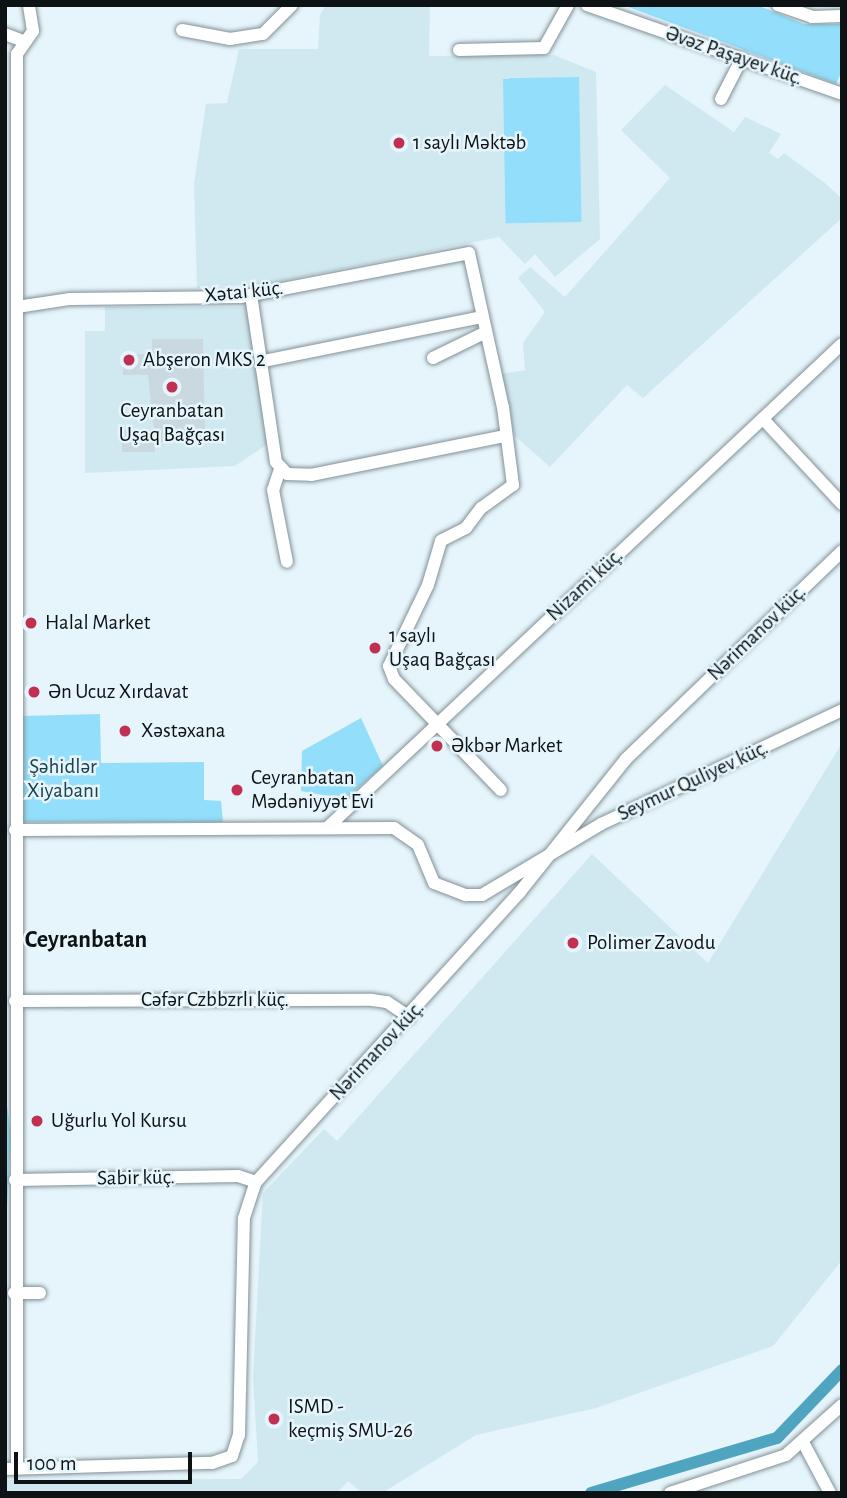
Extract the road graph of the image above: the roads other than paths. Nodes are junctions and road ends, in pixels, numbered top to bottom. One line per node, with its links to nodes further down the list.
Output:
1 (29, 5): 9 (street)
2 (292, 5): 7 (street)
3 (568, 5): 10 (street)
4 (587, 5): 11 (street, Əvəz Paşayev küç.)
5 (778, 5): 6 (street)
6 (842, 16)
7 (181, 30)
8 (5, 34): 9 (street)
9 (21, 40): 15 (street)
10 (459, 50)
11 (742, 58): 12 (street, Əvəz Paşayev küç.); 13 (street)
12 (842, 94)
13 (721, 99)
14 (251, 295): 15 (street, Xətai küç.); 16 (street, Xətai küç.); 20 (street)
15 (17, 307): 29 (street)
16 (482, 317): 17 (street); 20 (street)
17 (486, 332): 19 (street); 22 (street)
18 (842, 344): 21 (street, Nizami küç.)
19 (433, 358)
20 (264, 361): 23 (street)
21 (763, 419): 24 (street); 28 (street, Nizami küç.)
22 (504, 436): 23 (street); 28 (street)
23 (280, 469): 26 (street)
24 (842, 504)
25 (842, 551): 33 (street, Nərimanov küç.)
26 (287, 562)
27 (842, 710): 33 (street, Seymur Quliyev küç.)
28 (438, 723): 30 (street); 31 (street, Nizami küç.)
29 (10, 773): 32 (street)
30 (501, 790)
31 (328, 827): 32 (street); 33 (street)
32 (15, 830): 34 (street)
33 (546, 858): 35 (street, Nərimanov küç.)
34 (15, 1001): 35 (street, Cəfər Czbbzrlı küç.); 36 (street)
35 (409, 1017): 38 (street, Nərimanov küç.)
36 (10, 1077): 37 (street)
37 (15, 1180): 38 (street, Sabir küç.); 39 (street)
38 (256, 1182): 44 (street, Nərimanov küç.)
39 (14, 1293): 40 (street); 41 (street)
40 (40, 1293)
41 (9, 1342): 44 (street)
42 (841, 1409): 43 (street)
43 (803, 1444): 45 (street); 46 (street)
44 (11, 1469)
45 (675, 1492)
46 (830, 1493)

